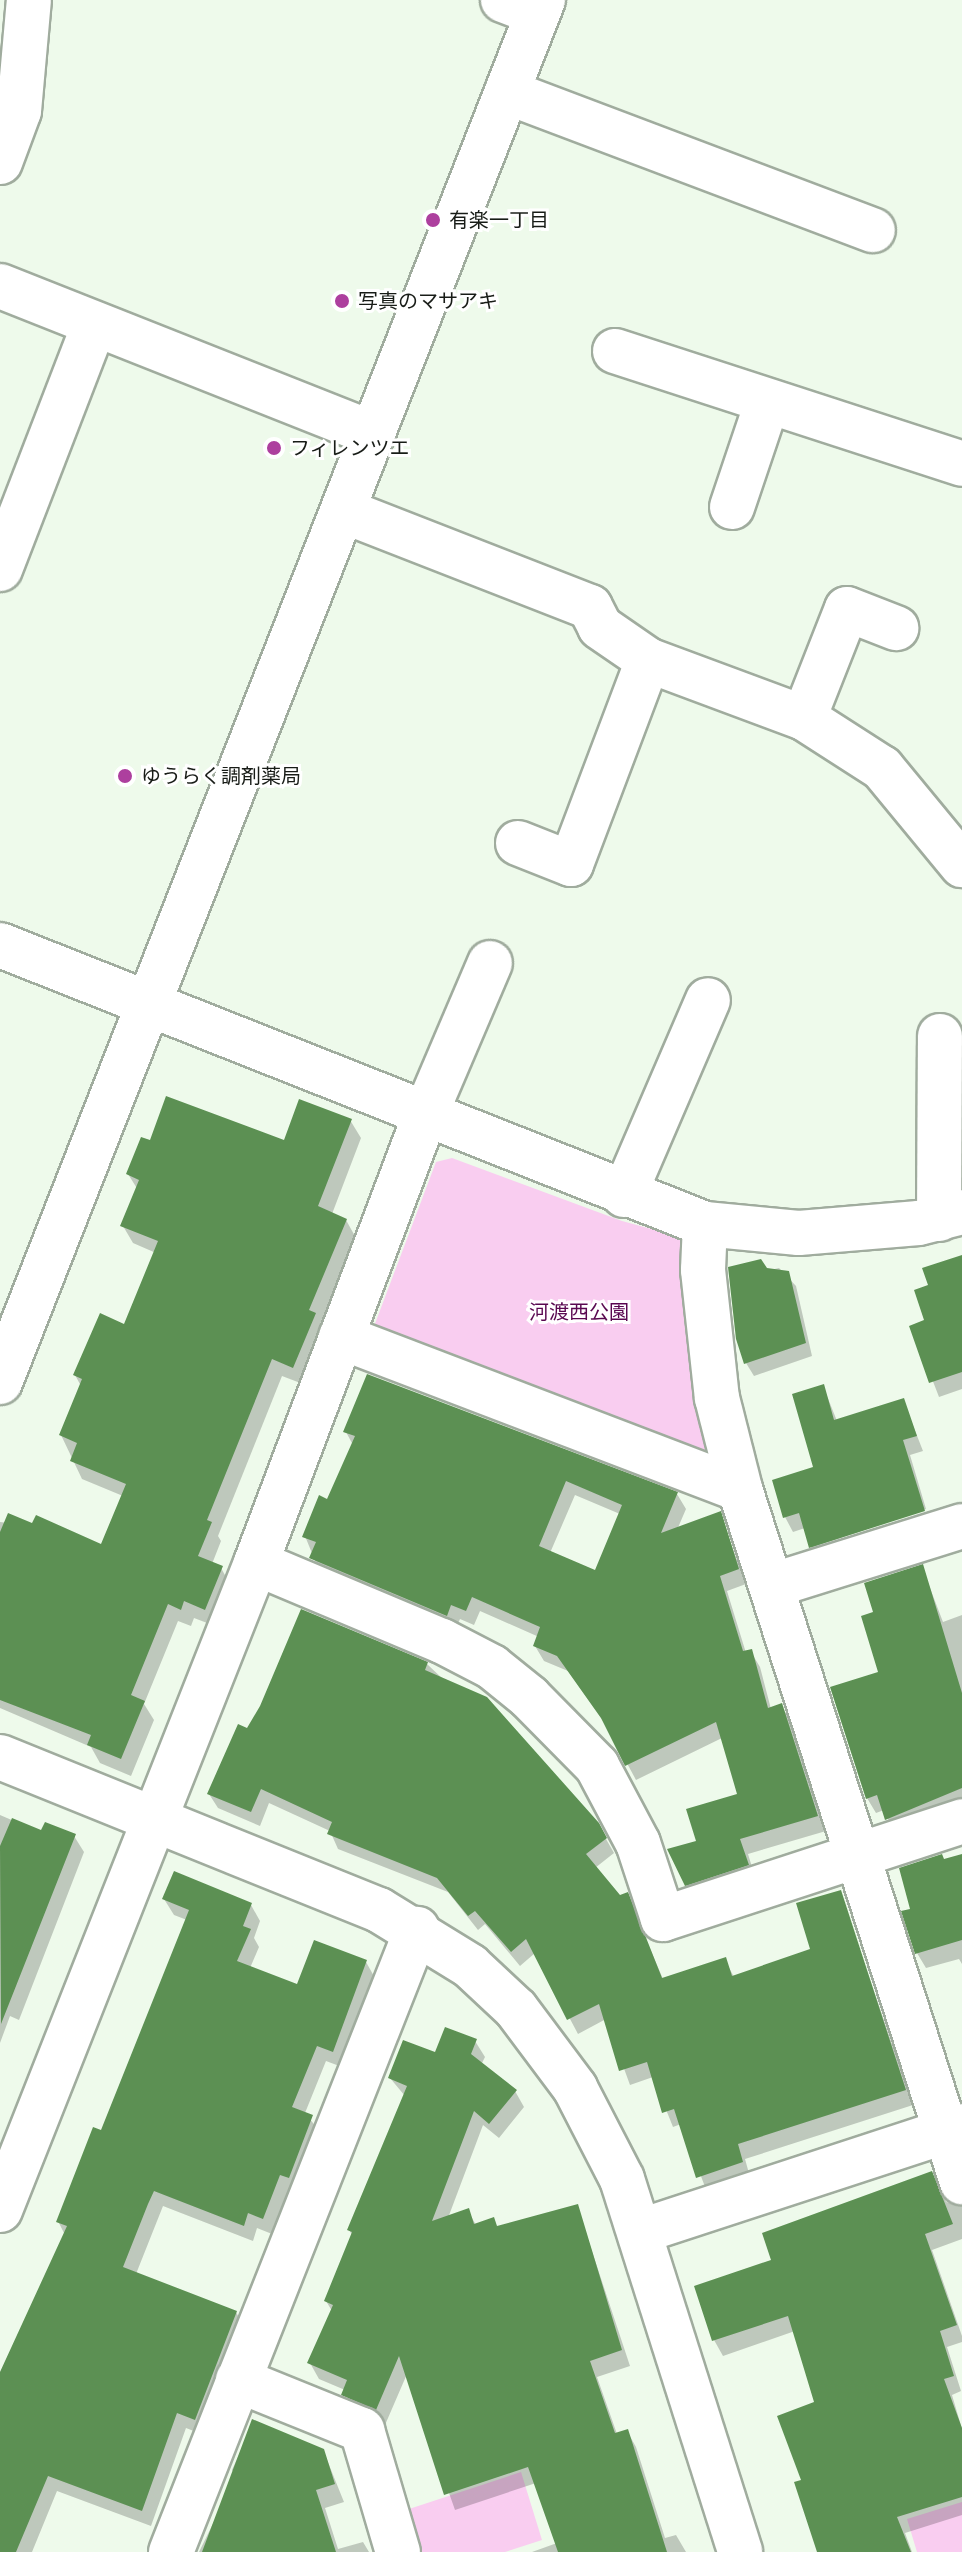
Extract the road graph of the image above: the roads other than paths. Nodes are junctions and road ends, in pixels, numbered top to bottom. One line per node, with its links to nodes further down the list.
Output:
1 (29, 0): 4 (street)
2 (528, 4): 3 (street)
3 (507, 92): 5 (street); 10 (street)
4 (0, 162)
5 (873, 230)
6 (0, 286): 7 (street)
7 (94, 325): 10 (street); 14 (street)
8 (615, 351): 9 (street)
9 (767, 403): 11 (street); 12 (street)
10 (373, 434): 13 (street)
11 (962, 464)
12 (732, 507)
13 (344, 511): 16 (street); 23 (street)
14 (0, 569)
15 (896, 628): 17 (street)
16 (648, 660): 17 (street); 18 (street)
17 (804, 718): 19 (street)
18 (518, 843)
19 (962, 865)
20 (0, 945): 23 (street)
21 (490, 963): 25 (street)
22 (708, 1000): 26 (street)
23 (148, 1005): 25 (street); 30 (street)
24 (940, 1036): 27 (street)
25 (426, 1113): 26 (street); 29 (street)
26 (624, 1195): 28 (street)
27 (950, 1215): 28 (street)
28 (705, 1224): 31 (street)
29 (341, 1337): 31 (street); 33 (street)
30 (0, 1382)
31 (740, 1489): 34 (street)
32 (962, 1526): 34 (street)
33 (256, 1563): 36 (street); 38 (street)
34 (774, 1585): 38 (street)
35 (0, 1757): 36 (street)
36 (154, 1820): 39 (street); 42 (street)
37 (962, 1821): 38 (street)
38 (859, 1852): 40 (street)
39 (417, 1929): 43 (street); 44 (street)
40 (954, 2129): 41 (street); 43 (street)
41 (962, 2182)
42 (0, 2210)
43 (641, 2231): 47 (street)
44 (238, 2380): 45 (street); 46 (street)
45 (171, 2552)
46 (398, 2552)
47 (740, 2552)

